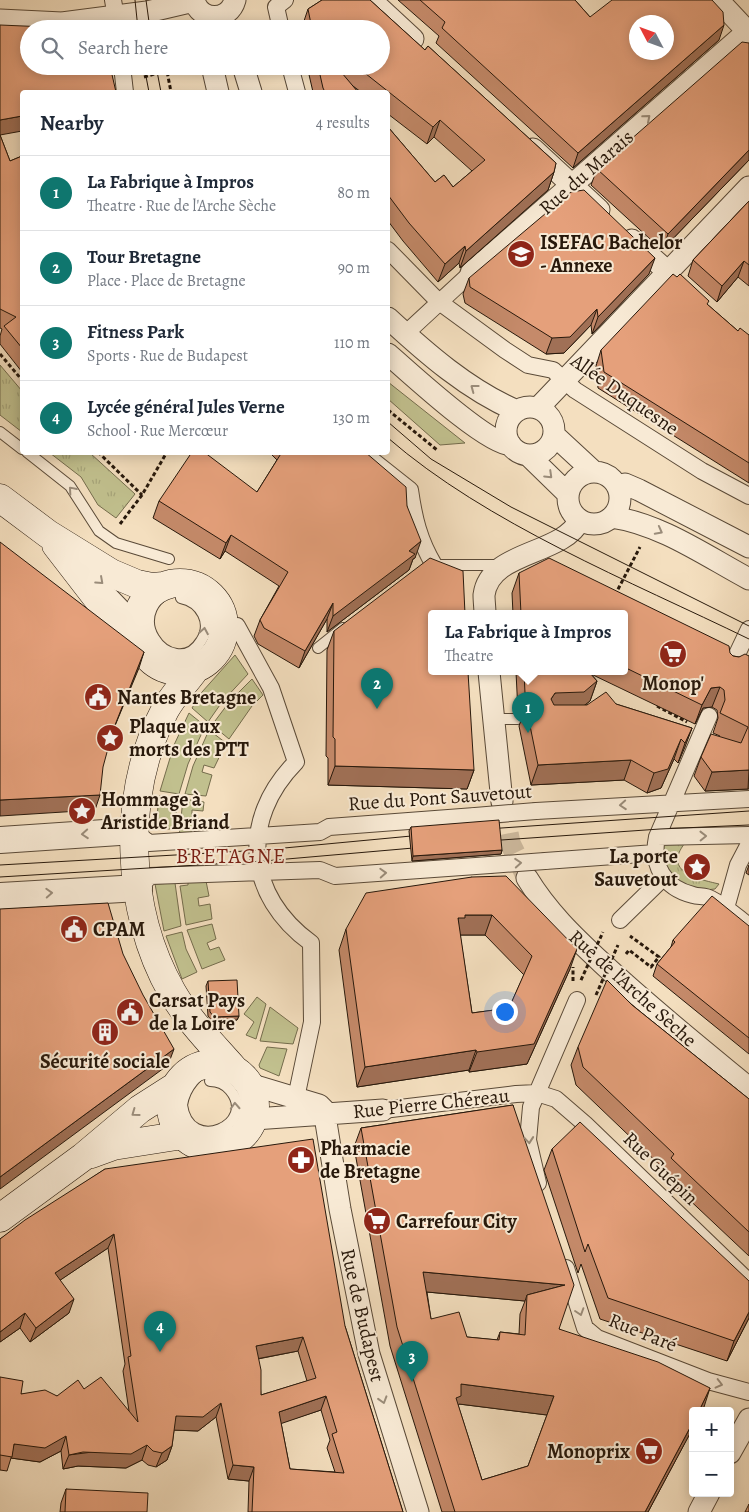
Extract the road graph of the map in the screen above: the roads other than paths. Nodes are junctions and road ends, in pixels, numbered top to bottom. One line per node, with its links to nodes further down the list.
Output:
1 (284, 0): 9 (street)
2 (371, 0): 12 (street)
3 (718, 0): 11 (street)
4 (198, 11): 5 (street); 6 (street)
5 (233, 13)
6 (116, 15): 8 (street)
7 (0, 20): 10 (street)
8 (82, 20)
9 (279, 20)
10 (20, 21)
11 (748, 33): 22 (street, Rue du Marais, one-way to 11)
12 (427, 53)
13 (123, 75): 17 (street)
14 (214, 75): 18 (street)
15 (246, 75): 19 (street)
16 (292, 75): 20 (street)
17 (125, 88)
18 (218, 90)
19 (251, 90)
20 (296, 90)
21 (514, 133): 22 (street)
22 (571, 185): 25 (street, Rue du Marais); 26 (street)
23 (749, 186): 26 (street)
24 (390, 252): 27 (street, Allée Duquesne)
25 (471, 273): 27 (street, Rue du Marais)
26 (675, 279): 31 (street)
27 (438, 301): 29 (street, Rue du Marais); 31 (street, Allée Duquesne)
28 (390, 320): 29 (street)
29 (405, 334): 33 (street, one-way to 29)
30 (390, 356): 36 (street)
31 (564, 380): 32 (street); 44 (street, Allée Duquesne)
32 (538, 408): 33 (street); 35 (street)
33 (517, 411): 36 (street)
34 (0, 432): 37 (lane)
35 (554, 435): 40 (street); 41 (street)
36 (511, 446): 40 (street)
37 (20, 447)
38 (31, 455): 51 (lane, one-way to 38)
39 (366, 455): 52 (street)
40 (529, 456): 43 (street, one-way to 43)
41 (594, 472): 42 (street); 43 (street)
42 (618, 487): 46 (street); 49 (street)
43 (568, 494): 47 (street)
44 (749, 496)
45 (0, 498): 48 (main road)
46 (612, 517): 47 (street); 53 (street, one-way to 53)
47 (580, 520): 50 (street)
48 (54, 543): 54 (main road); 59 (main road, one-way to 59)
49 (749, 547)
50 (522, 558): 52 (lane); 55 (street)
51 (168, 559)
52 (428, 567)
53 (749, 579)
54 (177, 589): 59 (main road); 59 (lane, one-way to 54); 64 (main road)
55 (485, 610)
56 (352, 621): 60 (lane)
57 (237, 626): 75 (street)
58 (749, 629): 62 (street)
59 (143, 634): 63 (main road)
60 (318, 648)
61 (717, 650): 62 (street)
62 (738, 665)
63 (164, 668): 64 (main road); 66 (main road)
64 (196, 668): 66 (main road)
65 (489, 675): 68 (street)
66 (166, 708): 73 (main road)
67 (709, 716): 72 (street)
68 (493, 719): 69 (lane); 71 (street)
69 (518, 719)
70 (749, 799): 72 (street, Rue du Pont Sauvetout)
71 (502, 802)
72 (672, 802): 75 (street, Rue du Pont Sauvetout, one-way to 75, bridge); 76 (street)
73 (134, 831): 75 (street, Rue du Pont Sauvetout); 77 (street, one-way to 77); 83 (main road)
74 (749, 835): 76 (street, one-way to 74)
75 (258, 837): 80 (street)
76 (657, 837): 79 (street)
77 (0, 840)
78 (749, 844): 85 (street)
79 (655, 853): 80 (street, one-way to 79, bridge); 82 (street)
80 (260, 872): 83 (street); 94 (street)
81 (526, 878): 92 (street, Rue de l'Arche Sèche)
82 (663, 878): 85 (street); 86 (street)
83 (139, 888): 84 (street, one-way to 83); 89 (main road)
84 (0, 896)
85 (726, 908): 87 (street)
86 (620, 920)
87 (749, 926)
88 (576, 994): 93 (street)
89 (186, 1014): 90 (main road); 90 (main road)
90 (221, 1073): 91 (main road); 94 (street, Rue Pierre Chéreau); 97 (main road); 98 (lane); 98 (lane, one-way to 90)
91 (176, 1086): 98 (main road); 99 (main road, one-way to 99)
92 (749, 1088)
93 (537, 1093): 95 (street, Rue Pierre Chéreau); 100 (street, one-way to 100); 103 (street, Rue Guépin)
94 (296, 1098): 96 (street, Rue Pierre Chéreau)
95 (383, 1110): 96 (street, Rue Pierre Chéreau)
96 (325, 1113): 97 (street, Rue Pierre Chéreau); 108 (street, Rue de Budapest, one-way to 108)
97 (254, 1119): 98 (main road)
98 (186, 1131): 99 (main road)
99 (83, 1157): 101 (main road)
100 (543, 1198)
101 (0, 1218)
102 (561, 1252): 104 (street, Rue Paré, one-way to 104)
103 (749, 1282)
104 (749, 1392)
105 (749, 1419): 106 (street)
106 (731, 1452)
107 (707, 1497): 109 (street)
108 (418, 1512)
109 (699, 1512)

